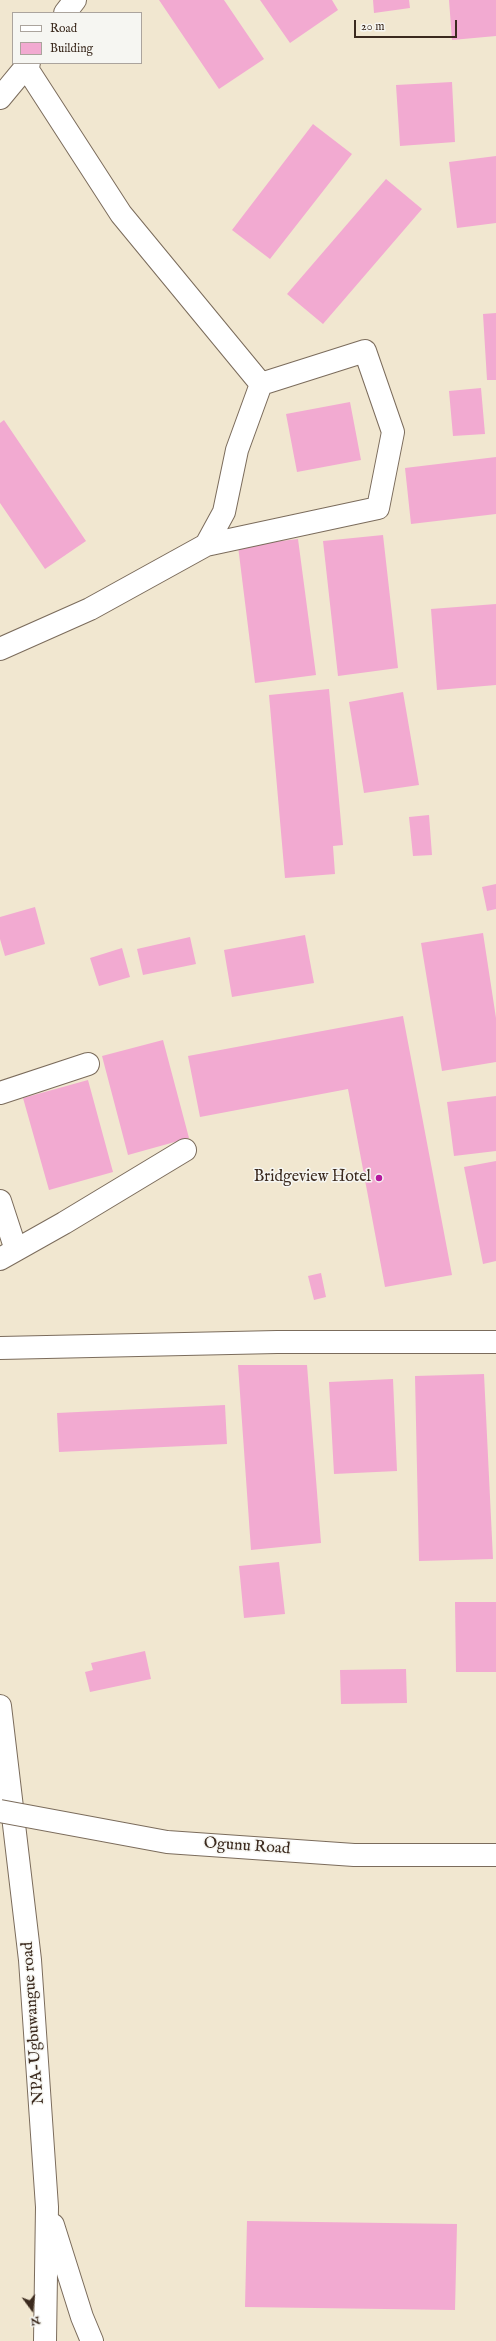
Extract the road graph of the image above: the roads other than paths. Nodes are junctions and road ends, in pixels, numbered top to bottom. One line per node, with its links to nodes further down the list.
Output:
1 (75, 0): 2 (street)
2 (66, 12)
3 (27, 65): 4 (street); 5 (street)
4 (0, 98)
5 (261, 384): 6 (street); 6 (street)
6 (206, 545): 7 (street)
7 (0, 649)
8 (88, 1064): 9 (street)
9 (0, 1093)
10 (185, 1150): 12 (street)
11 (0, 1201): 12 (street)
12 (8, 1254)
13 (496, 1342): 14 (street)
14 (0, 1348)
15 (0, 1706): 18 (street, NPA-Ugbuwangue road)
16 (0, 1811): 17 (street, Ogunu Road, bridge)
17 (496, 1855)
18 (47, 2208): 19 (street, NPA-Ugbuwangue road); 20 (street)
19 (45, 2341)
20 (92, 2341)

